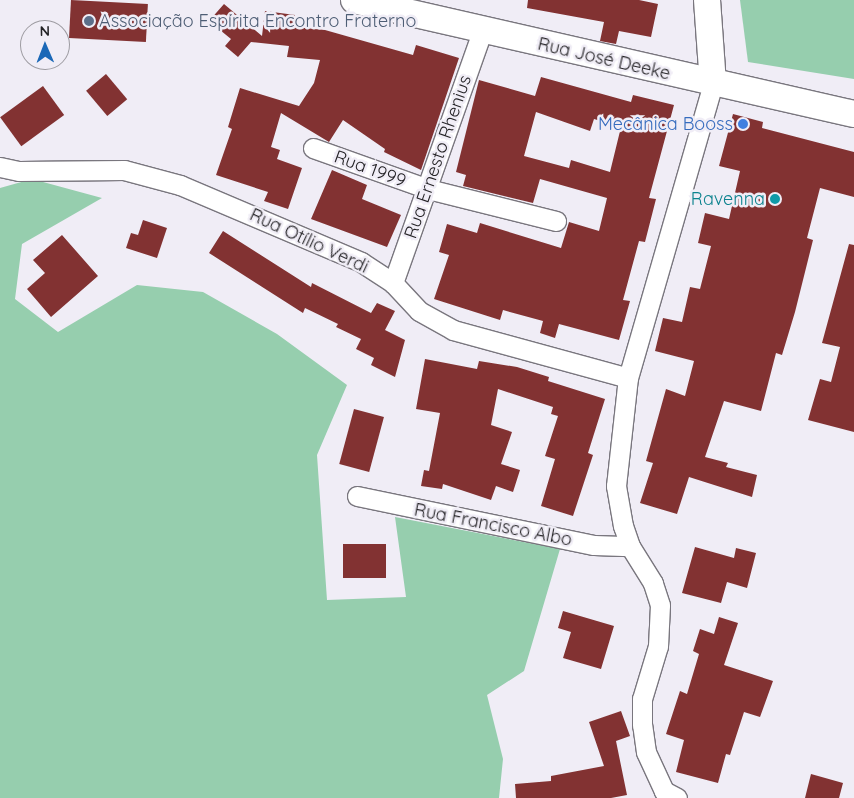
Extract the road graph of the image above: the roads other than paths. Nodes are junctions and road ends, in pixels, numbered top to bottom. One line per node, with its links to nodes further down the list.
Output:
1 (354, 0): 3 (street, Rua José Deeke)
2 (707, 0): 4 (street)
3 (482, 30): 4 (street, Rua José Deeke); 8 (street, Rua Ernesto Rhenius)
4 (714, 83): 5 (street, Rua José Deeke); 11 (street)
5 (854, 114)
6 (313, 148): 8 (street, Rua 1999)
7 (0, 167): 10 (street, Rua Otílio Verdi)
8 (428, 189): 9 (street, Rua 1999); 10 (street, Rua Ernesto Rhenius)
9 (556, 221)
10 (393, 283): 11 (street, Rua Otílio Verdi)
11 (628, 378): 13 (street)
12 (357, 496): 13 (street, Rua Francisco Albo)
13 (630, 546): 14 (street)
14 (668, 796)

